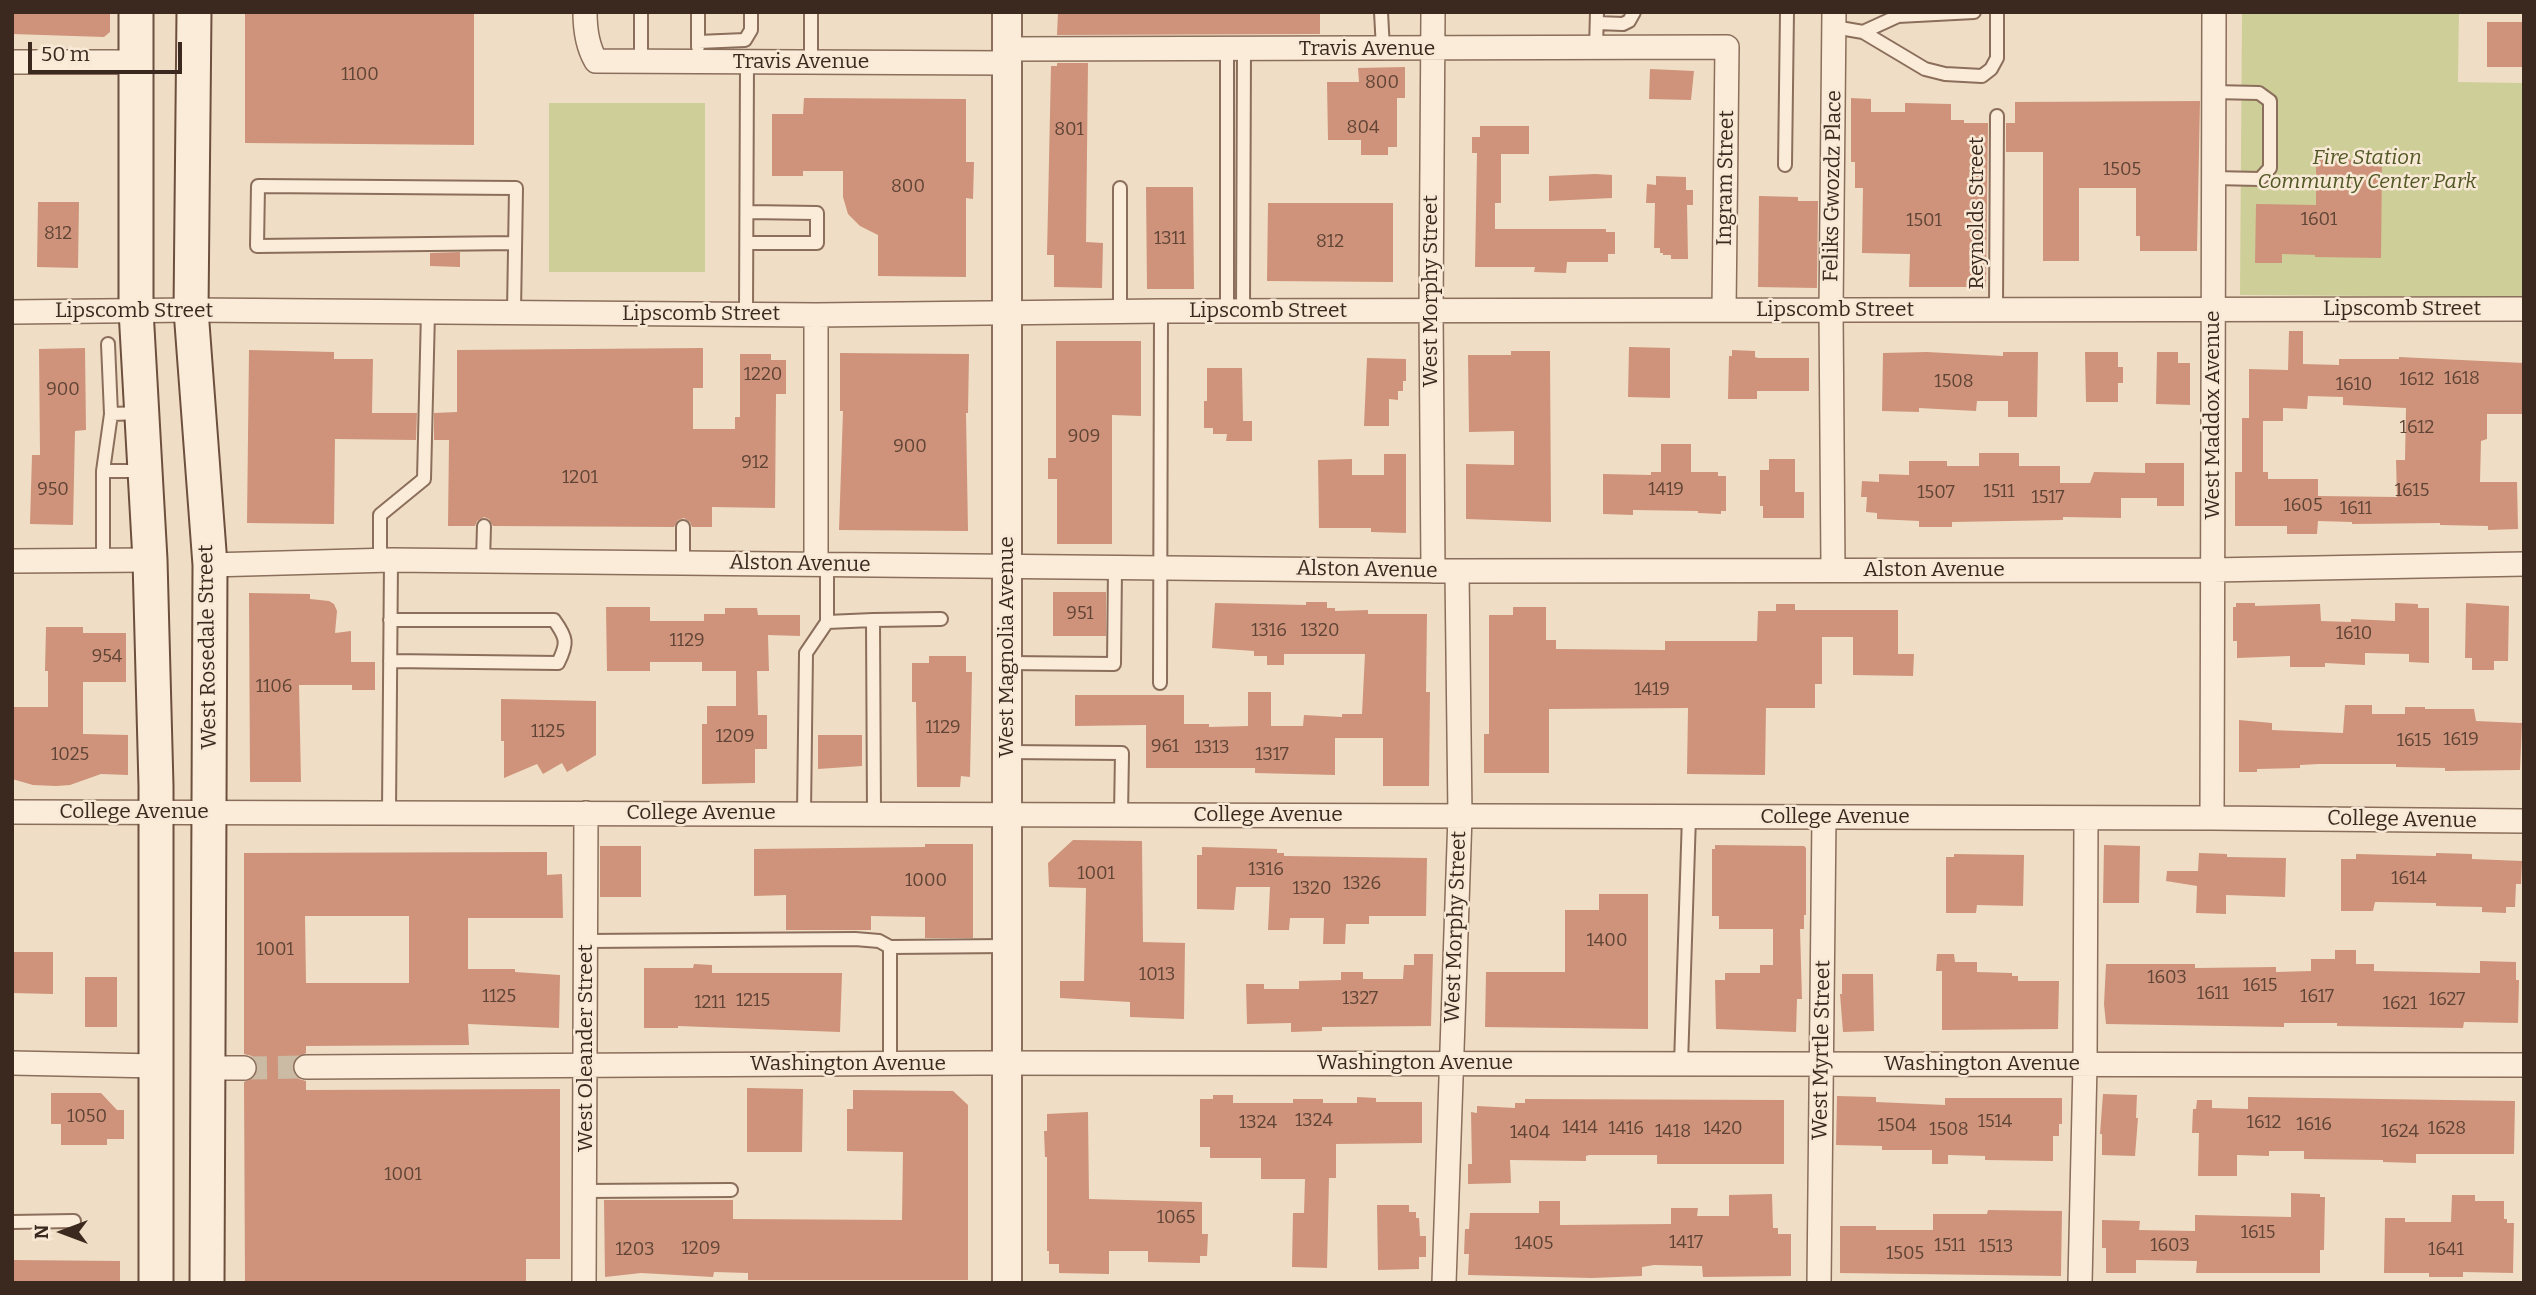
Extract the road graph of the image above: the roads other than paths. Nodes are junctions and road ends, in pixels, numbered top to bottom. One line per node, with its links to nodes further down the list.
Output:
1 (136, 12): 28 (main road)
2 (194, 12): 41 (main road, West Rosedale Street)
3 (585, 12): 26 (street, Travis Avenue)
4 (641, 12): 26 (lane)
5 (698, 12): 24 (lane)
6 (751, 12): 24 (lane)
7 (811, 12): 30 (lane)
8 (1007, 12): 25 (street, West Magnolia Avenue)
9 (1381, 12): 22 (lane)
10 (1433, 12): 23 (street, West Morphy Street)
11 (1634, 12): 16 (lane)
12 (1787, 12): 33 (lane)
13 (1974, 12): 18 (lane)
14 (1997, 12): 18 (lane)
15 (2214, 12): 31 (street, West Maddox Avenue)
16 (1597, 18): 20 (lane)
17 (1834, 20): 18 (lane); 44 (street, Feliks Gwozdz Place)
18 (1863, 32)
19 (1727, 47): 20 (street, Travis Avenue); 43 (street, Ingram Street)
20 (1596, 48): 23 (street, Travis Avenue)
21 (1235, 49): 22 (street, Travis Avenue); 25 (street, Travis Avenue); 50 (lane)
22 (1382, 49): 23 (street, Travis Avenue)
23 (1433, 49): 42 (street, West Morphy Street)
24 (698, 52): 26 (street, Travis Avenue); 29 (street, Travis Avenue)
25 (1007, 56): 30 (street, Travis Avenue); 47 (street, West Magnolia Avenue)
26 (641, 61)
27 (12, 62): 28 (street)
28 (135, 62): 40 (main road)
29 (747, 62): 30 (street, Travis Avenue); 36 (lane)
30 (811, 62)
31 (2213, 92): 34 (street, West Maddox Avenue); 34 (lane)
32 (1997, 116): 45 (lane, Reynolds Street)
33 (1785, 165)
34 (2213, 178): 46 (street, West Maddox Avenue)
35 (1120, 188): 48 (lane)
36 (747, 212): 38 (lane); 38 (lane)
37 (515, 243): 37 (lane); 53 (lane)
38 (747, 243): 54 (lane)
39 (2524, 309): 46 (street, Lipscomb Street)
40 (136, 310): 41 (street, Lipscomb Street); 51 (street, Lipscomb Street); 57 (main road)
41 (191, 310): 52 (street, Lipscomb Street); 70 (main road, West Rosedale Street)
42 (1431, 310): 43 (street, Lipscomb Street); 50 (street, Lipscomb Street); 76 (street, West Morphy Street)
43 (1724, 310): 44 (street, Lipscomb Street)
44 (1831, 310): 45 (street, Lipscomb Street); 74 (street, Feliks Gwozdz Place)
45 (1996, 310): 46 (street, Lipscomb Street)
46 (2213, 310): 75 (street, West Maddox Avenue)
47 (1007, 311): 48 (street, Lipscomb Street); 55 (street, Lipscomb Street); 71 (street, West Magnolia Avenue)
48 (1120, 311): 49 (street, Lipscomb Street)
49 (1161, 311): 50 (street, Lipscomb Street); 73 (lane)
50 (1235, 311)
51 (12, 312)
52 (428, 312): 53 (street, Lipscomb Street); 63 (lane)
53 (514, 313): 54 (street, Lipscomb Street)
54 (746, 314): 55 (street, Lipscomb Street)
55 (816, 315): 68 (street)
56 (108, 344): 57 (lane)
57 (126, 413): 58 (lane); 59 (main road)
58 (103, 471): 59 (lane); 65 (lane)
59 (145, 471): 62 (main road)
60 (484, 526): 66 (lane)
61 (683, 527): 67 (lane)
62 (150, 560): 65 (street); 86 (main road)
63 (385, 560): 66 (street, Alston Avenue); 70 (street, Alston Avenue); 79 (lane)
64 (12, 561): 65 (street)
65 (103, 561)
66 (483, 561): 67 (street, Alston Avenue)
67 (683, 563): 68 (street, Alston Avenue)
68 (822, 564): 71 (street, Alston Avenue); 81 (lane)
69 (2524, 564): 75 (street, Alston Avenue)
70 (210, 565): 87 (main road, West Rosedale Street)
71 (1007, 566): 72 (street, Alston Avenue); 83 (street, West Magnolia Avenue)
72 (1115, 568): 73 (street, Alston Avenue); 83 (lane)
73 (1161, 568): 76 (street, Alston Avenue); 84 (lane)
74 (1833, 570): 75 (street, Alston Avenue); 77 (street, Alston Avenue)
75 (2213, 570): 99 (street, West Maddox Avenue)
76 (1433, 571): 77 (street, Alston Avenue)
77 (1457, 571): 95 (street, West Morphy Street)
78 (940, 619): 80 (lane)
79 (390, 620): 82 (lane); 82 (lane)
80 (873, 620): 81 (lane); 92 (lane)
81 (827, 622): 91 (lane)
82 (390, 661): 89 (lane)
83 (1007, 663): 85 (street, West Magnolia Avenue)
84 (1160, 683)
85 (1007, 752): 93 (street, West Magnolia Avenue); 94 (lane)
86 (156, 811): 87 (street, College Avenue); 88 (street, College Avenue); 112 (main road)
87 (209, 811): 89 (street, College Avenue); 115 (main road, West Rosedale Street)
88 (12, 812)
89 (389, 812): 90 (street, College Avenue)
90 (586, 813): 91 (street, College Avenue); 101 (street, West Oleander Street)
91 (804, 813): 92 (street, College Avenue)
92 (874, 814): 93 (street, College Avenue)
93 (1007, 814): 94 (street, College Avenue); 102 (street, West Magnolia Avenue)
94 (1121, 815): 95 (street, College Avenue)
95 (1460, 816): 96 (street, College Avenue); 107 (street, West Morphy Street)
96 (1689, 817): 97 (street, College Avenue); 108 (lane)
97 (1824, 817): 98 (street, College Avenue); 109 (street, West Myrtle Street)
98 (2086, 818): 99 (street, College Avenue); 110 (street)
99 (2213, 818): 100 (street, College Avenue)
100 (2524, 821)
101 (586, 941): 103 (lane); 113 (street, West Oleander Street)
102 (1007, 946): 103 (lane); 106 (street, West Magnolia Avenue)
103 (890, 947): 105 (lane)
104 (12, 1063): 112 (street)
105 (890, 1063): 106 (street, Washington Avenue); 113 (street, Washington Avenue)
106 (1007, 1063): 107 (street, Washington Avenue); 124 (street, West Magnolia Avenue)
107 (1452, 1063): 108 (street, Washington Avenue); 125 (street, West Morphy Street)
108 (1681, 1064): 109 (street, Washington Avenue)
109 (1822, 1064): 110 (street, Washington Avenue); 126 (street, West Myrtle Street)
110 (2085, 1065): 111 (street, Washington Avenue); 127 (street)
111 (2524, 1065)
112 (157, 1066): 121 (main road)
113 (586, 1066): 114 (street, Washington Avenue); 118 (street, West Oleander Street)
114 (306, 1067)
115 (207, 1068): 116 (street); 122 (main road, West Rosedale Street)
116 (244, 1068)
117 (731, 1189): 118 (lane)
118 (586, 1191): 123 (street, West Oleander Street)
119 (74, 1221): 120 (lane)
120 (12, 1222)
121 (156, 1283)
122 (207, 1283)
123 (584, 1283)
124 (1007, 1283)
125 (1444, 1283)
126 (1819, 1283)
127 (2080, 1283)

